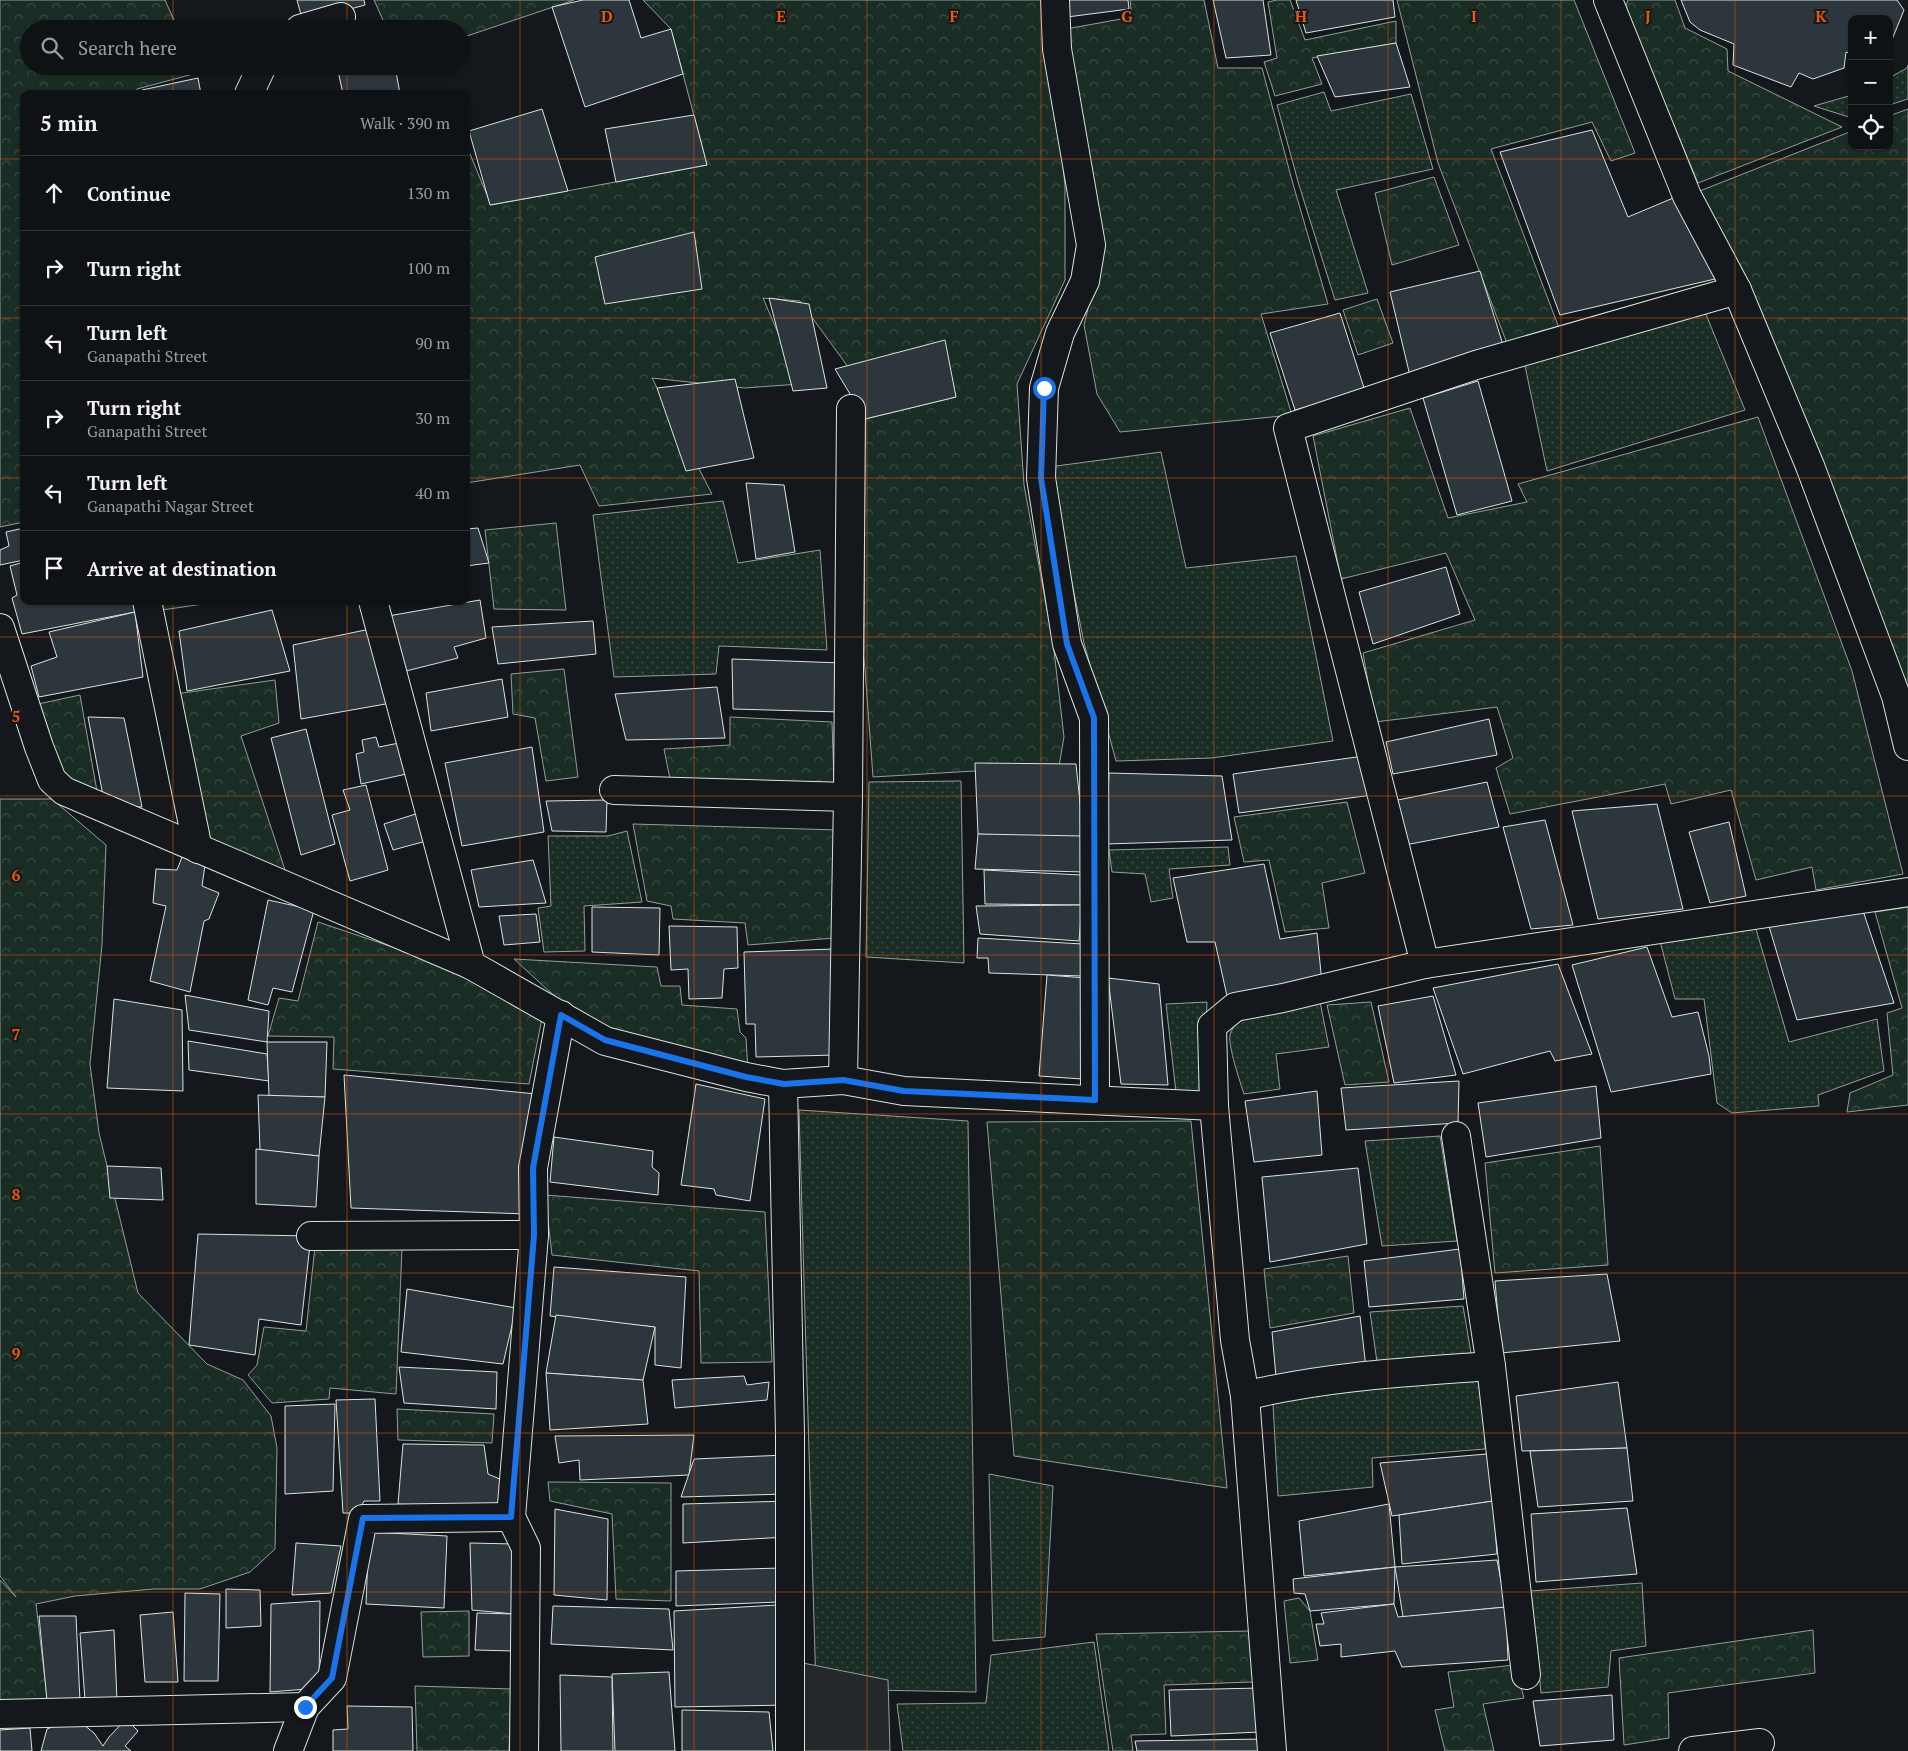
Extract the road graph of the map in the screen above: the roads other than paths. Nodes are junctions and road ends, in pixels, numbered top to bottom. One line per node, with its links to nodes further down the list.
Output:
1 (1055, 0): 22 (street)
2 (1608, 0): 7 (street)
3 (341, 17): 4 (street)
4 (331, 20)
5 (258, 75): 6 (street)
6 (251, 90)
7 (1737, 290): 12 (street); 17 (street)
8 (851, 409): 14 (street)
9 (148, 605): 15 (street)
10 (373, 605): 18 (street)
11 (0, 628): 15 (street)
12 (1908, 746)
13 (614, 790): 14 (street)
14 (848, 797): 20 (street)
15 (198, 849): 18 (street)
16 (1908, 892): 17 (street)
17 (1425, 964): 23 (street)
18 (471, 965): 19 (street)
19 (561, 1015): 21 (street); 25 (street)
20 (843, 1080): 21 (street); 22 (street)
21 (784, 1084): 36 (street)
22 (1095, 1100): 23 (street)
23 (1214, 1106): 28 (street)
24 (1456, 1136): 27 (street)
25 (534, 1235): 26 (street); 29 (street)
26 (310, 1236)
27 (1491, 1366): 28 (street); 30 (street)
28 (1245, 1396): 37 (street)
29 (511, 1517): 31 (street); 35 (street)
30 (1526, 1675)
31 (305, 1707): 32 (street); 34 (street)
32 (0, 1714)
33 (1760, 1743): 38 (street)
34 (288, 1751)
35 (524, 1751)
36 (790, 1751)
37 (1272, 1751)
38 (1693, 1751)

